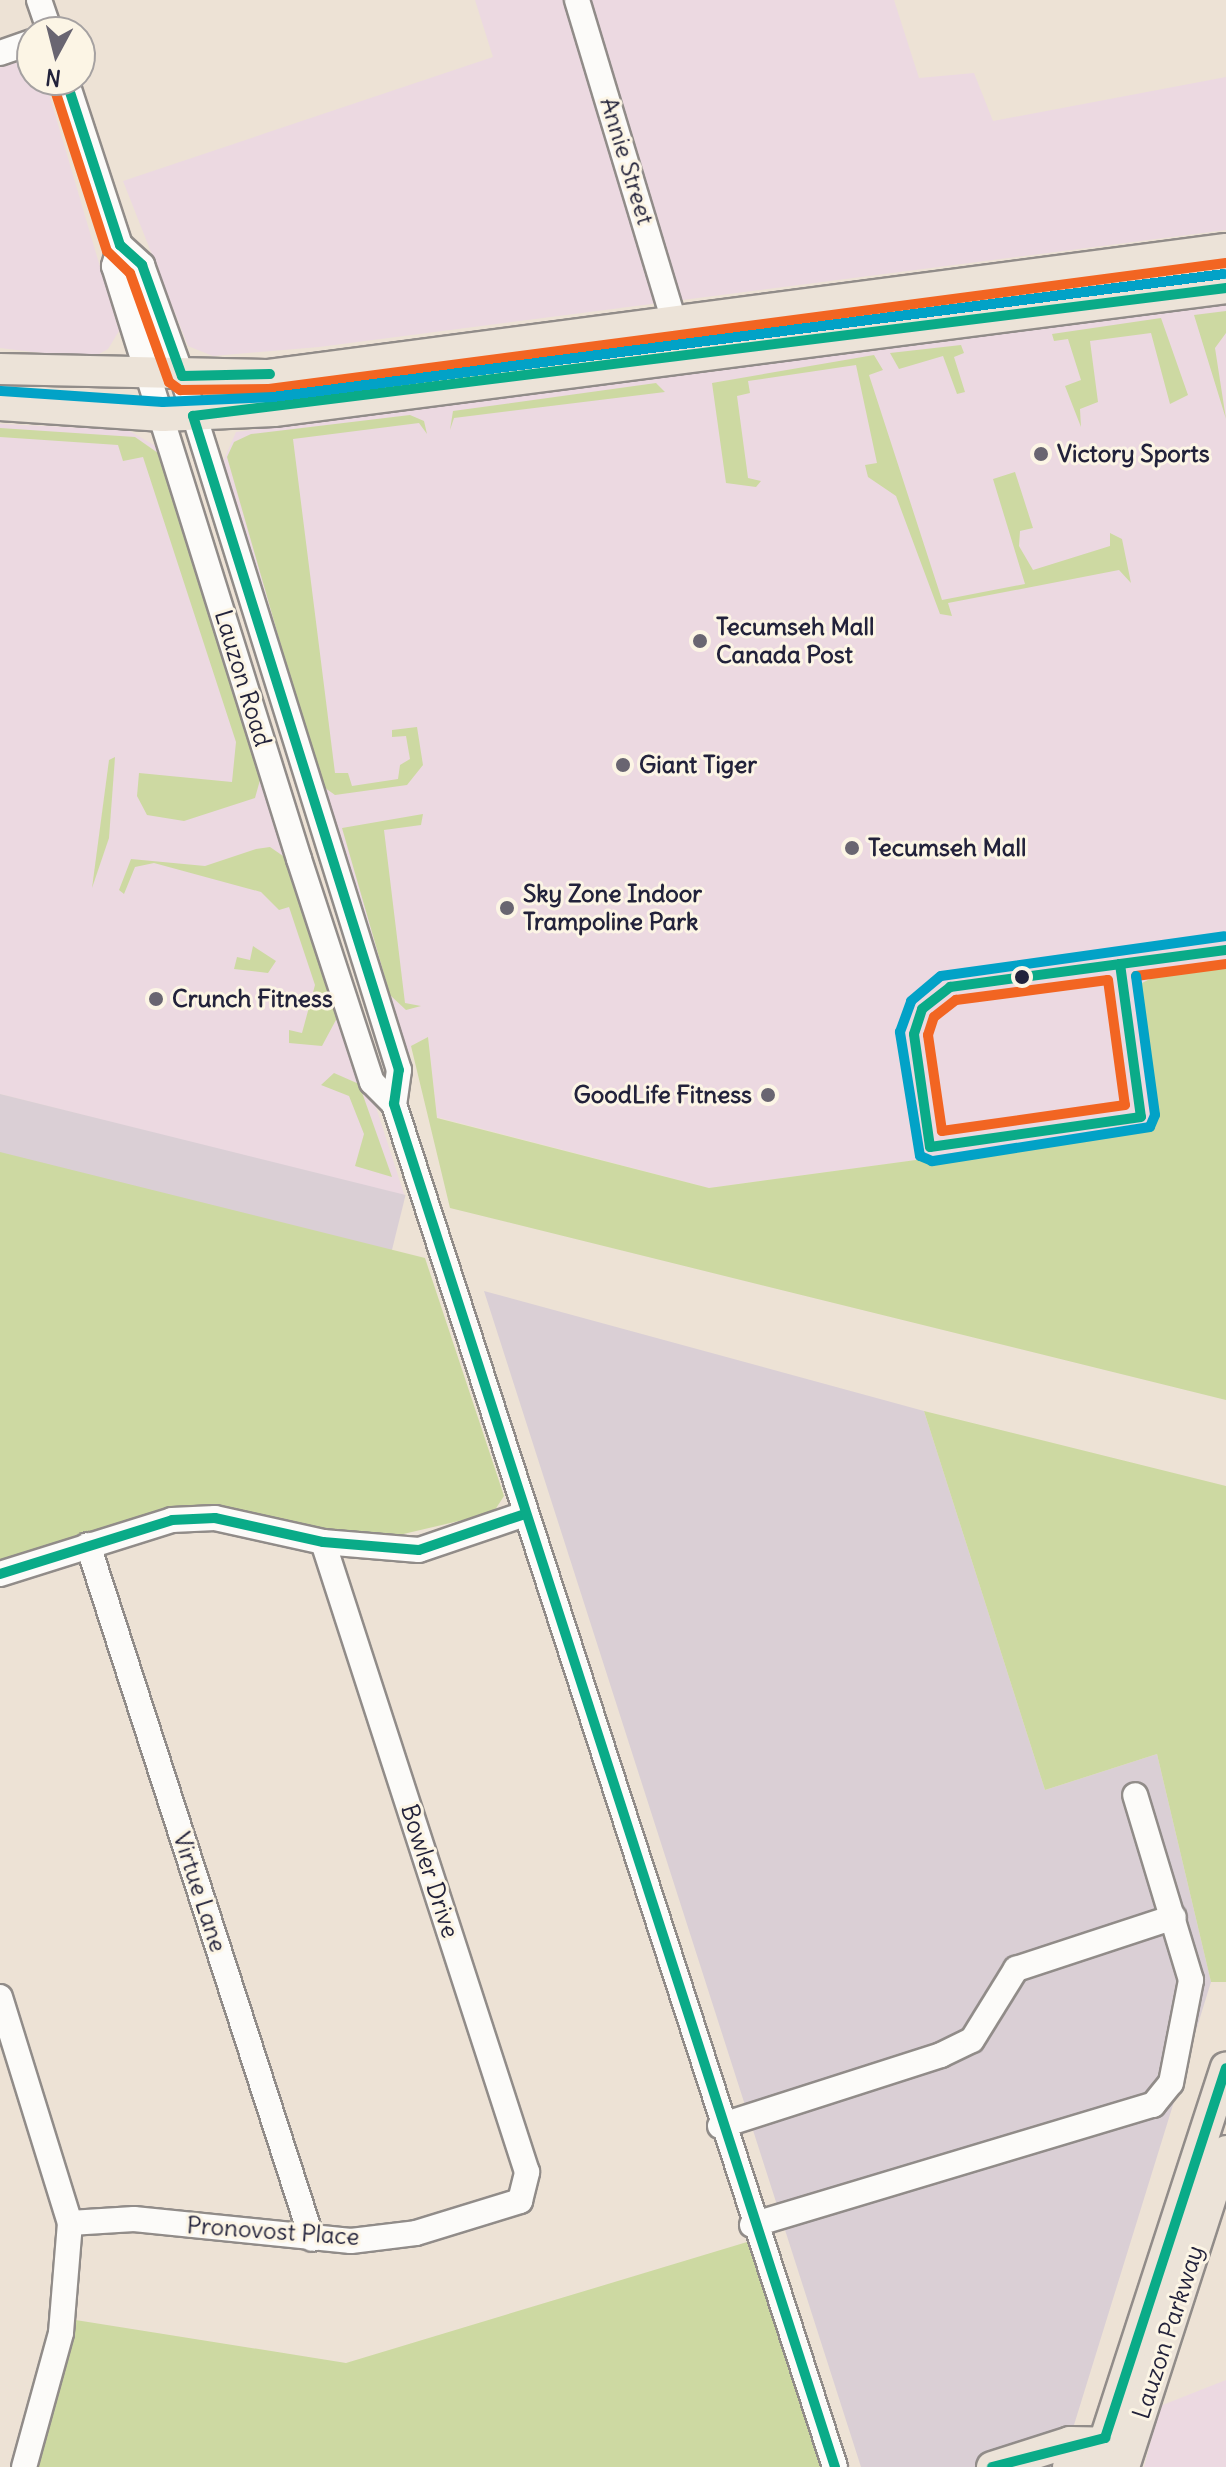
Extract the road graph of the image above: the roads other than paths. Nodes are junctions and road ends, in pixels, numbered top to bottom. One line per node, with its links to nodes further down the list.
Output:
1 (577, 0): 6 (street, Annie Street)
2 (71, 96): 3 (street, Lauzon Road)
3 (120, 245): 8 (street, Lauzon Road); 9 (street, Lauzon Road)
4 (1226, 249): 6 (main road)
5 (1226, 288): 11 (main road)
6 (674, 322): 9 (main road)
7 (0, 369): 8 (main road)
8 (150, 376): 9 (main road); 11 (street, Lauzon Road)
9 (182, 376): 11 (street, Lauzon Road)
10 (0, 405): 11 (main road)
11 (178, 416): 12 (street, Lauzon Road)
12 (525, 1514): 13 (street); 20 (street, Lauzon Road)
13 (323, 1542): 14 (street); 22 (street, Bowler Drive)
14 (88, 1545): 15 (street); 25 (street, Virtue Lane)
15 (0, 1574)
16 (1135, 1795): 17 (street)
17 (1174, 1917): 20 (street); 24 (street)
18 (0, 1997): 23 (street)
19 (1226, 2068): 26 (main road, Lauzon Parkway)
20 (720, 2126): 24 (street, Lauzon Road)
21 (1226, 2151): 26 (main road, Lauzon Parkway)
22 (520, 2201): 25 (street, Pronovost Place)
23 (70, 2223): 25 (street, Pronovost Place); 27 (street)
24 (752, 2225): 28 (street, Lauzon Road)
25 (312, 2239)
26 (1120, 2450): 29 (main road); 30 (main road); 31 (main road, Lauzon Parkway)
27 (24, 2467)
28 (835, 2467)
29 (992, 2467)
30 (1068, 2467)
31 (1096, 2467)

